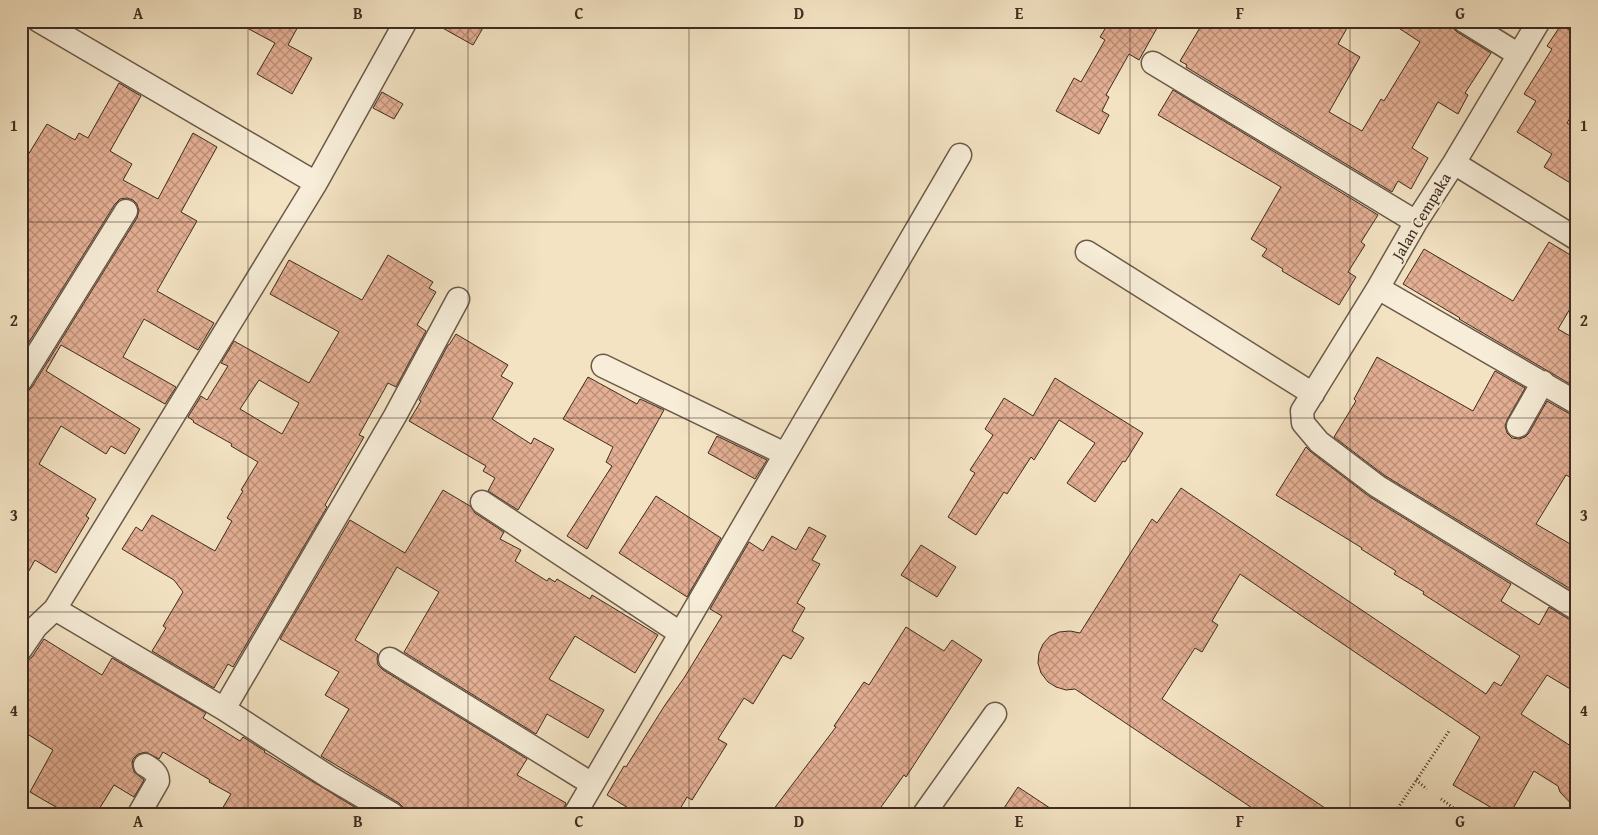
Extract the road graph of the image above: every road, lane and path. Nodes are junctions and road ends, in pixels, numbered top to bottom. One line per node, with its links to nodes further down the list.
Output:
1 (39, 21): 9 (street)
2 (406, 21): 9 (street)
3 (1464, 21): 5 (street)
4 (1539, 21): 5 (street, Jalan Cempaka)
5 (1519, 55): 8 (street, Jalan Cempaka)
6 (1152, 63): 11 (street)
7 (960, 155): 22 (street)
8 (1454, 162): 11 (street, Jalan Cempaka); 12 (street)
9 (316, 183): 24 (street)
10 (126, 211): 17 (street)
11 (1416, 222): 14 (street, Jalan Cempaka)
12 (1577, 239)
13 (1087, 252): 19 (street)
14 (1378, 288): 18 (street); 19 (street, Jalan Cempaka)
15 (458, 299): 29 (street)
16 (603, 366): 22 (street)
17 (21, 380)
18 (1543, 382): 20 (street); 21 (street)
19 (1308, 402): 25 (street)
20 (1577, 403)
21 (1518, 426)
22 (785, 454): 26 (street)
23 (482, 502): 26 (street)
24 (55, 609): 27 (street); 29 (street)
25 (1577, 609)
26 (680, 633): 34 (street)
27 (21, 649)
28 (390, 659): 34 (street)
29 (224, 710): 38 (street)
30 (995, 714): 40 (street)
31 (1449, 731): 33 (path)
32 (145, 765): 37 (street)
33 (1416, 780): 35 (path); 41 (path)
34 (592, 784): 39 (street)
35 (1427, 789)
36 (1441, 799): 42 (path)
37 (138, 814)
38 (392, 814)
39 (575, 814)
40 (924, 814)
41 (1394, 814)
42 (1462, 814)

